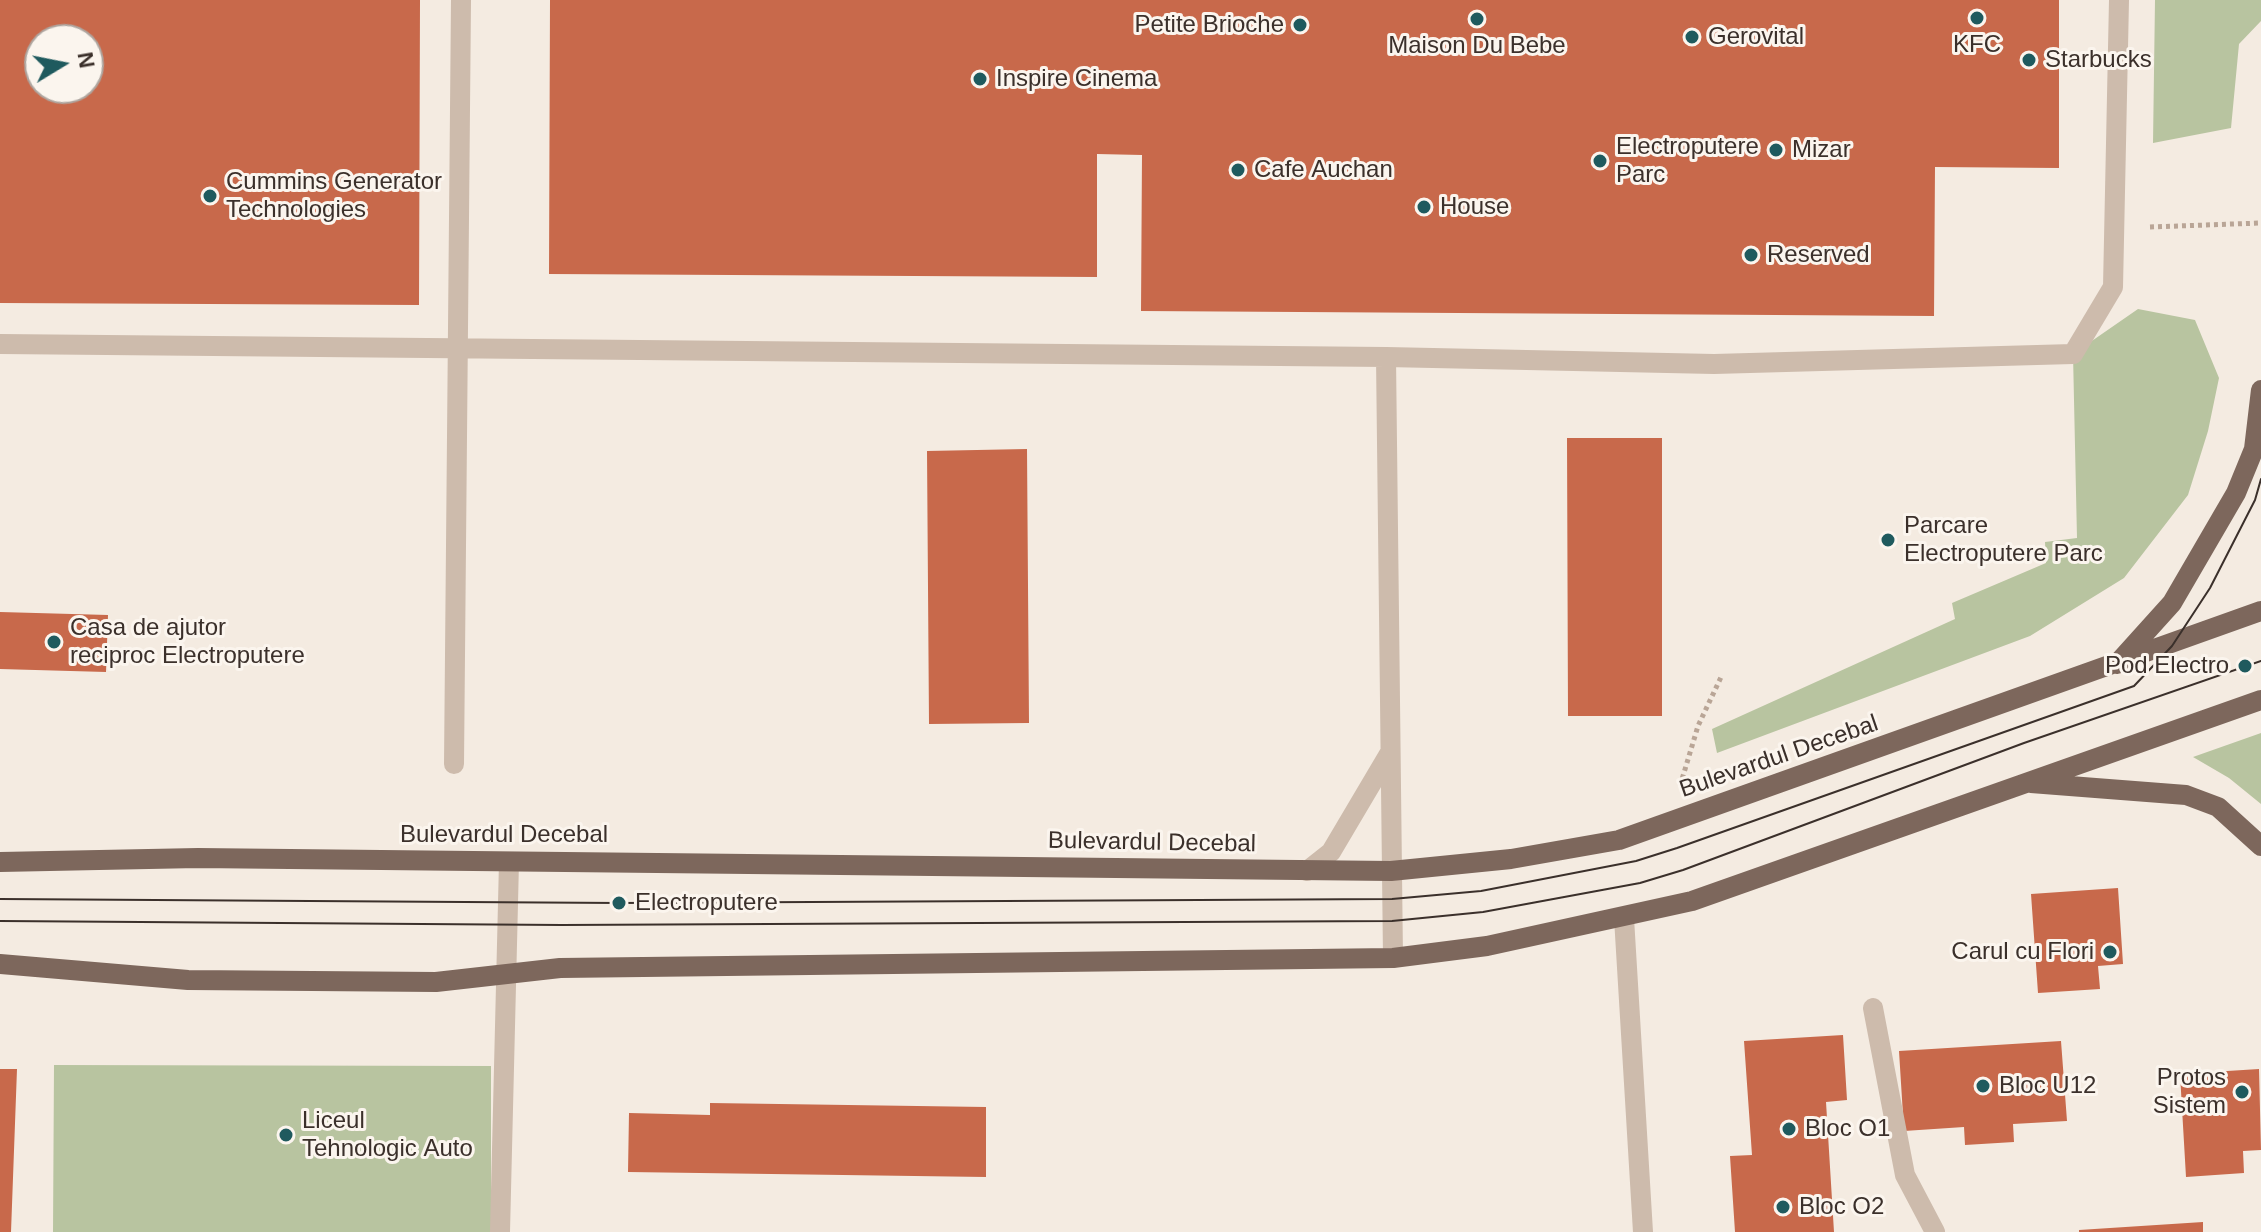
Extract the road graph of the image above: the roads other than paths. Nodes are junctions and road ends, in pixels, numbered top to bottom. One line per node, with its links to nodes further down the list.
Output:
1 (461, 0): 4 (street)
2 (2119, 0): 5 (street)
3 (0, 344): 4 (street)
4 (460, 346): 5 (street); 11 (street)
5 (1386, 357): 10 (street)
6 (2261, 390): 8 (main road)
7 (2261, 611): 8 (main road, Bulevardul Decebal)
8 (2117, 665): 17 (main road, Bulevardul Decebal)
9 (2261, 700): 12 (main road)
10 (1391, 750): 16 (street); 17 (street)
11 (454, 764)
12 (2019, 783): 13 (main road); 18 (main road)
13 (2261, 846)
14 (0, 862): 15 (main road, Bulevardul Decebal)
15 (509, 862): 16 (main road, Bulevardul Decebal); 21 (street)
16 (1307, 871): 17 (main road, Bulevardul Decebal)
17 (1391, 871): 19 (street)
18 (1624, 918): 19 (main road); 24 (street)
19 (1393, 958): 21 (main road)
20 (0, 964): 21 (main road)
21 (506, 974): 23 (street)
22 (1873, 1008): 25 (street)
23 (500, 1232)
24 (1643, 1232)
25 (1935, 1232)

